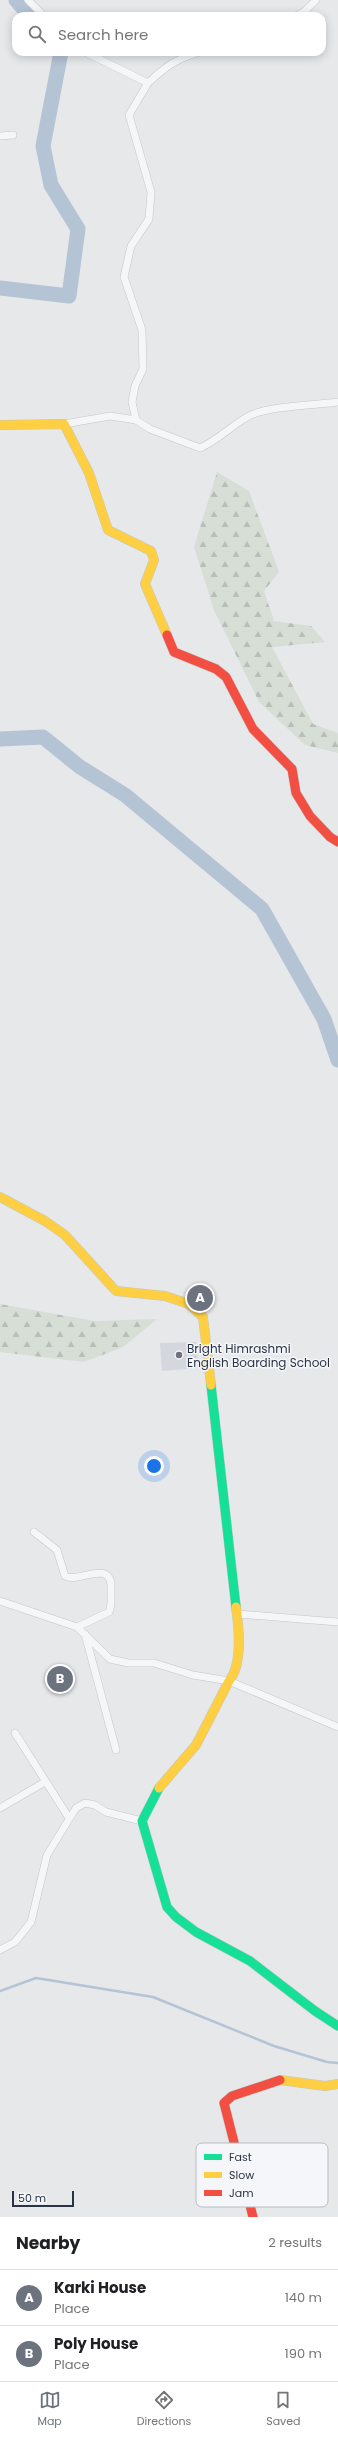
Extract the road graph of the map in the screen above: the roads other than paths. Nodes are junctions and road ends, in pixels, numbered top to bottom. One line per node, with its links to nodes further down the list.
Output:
1 (28, 0): 3 (street)
2 (316, 0): 4 (street)
3 (40, 12)
4 (303, 12)
5 (93, 56): 7 (street)
6 (187, 56): 7 (street)
7 (148, 84): 11 (street)
8 (13, 135): 9 (street)
9 (0, 136)
10 (338, 402): 11 (street)
11 (136, 420): 12 (street)
12 (64, 424): 13 (street); 14 (street)
13 (0, 425)
14 (338, 842)
15 (0, 1198): 18 (street)
16 (34, 1532): 20 (street)
17 (0, 1601): 20 (street)
18 (236, 1614): 19 (street); 22 (street)
19 (338, 1622)
20 (77, 1627): 21 (street)
21 (84, 1632): 22 (street); 25 (street)
22 (229, 1681): 23 (street); 29 (street)
23 (338, 1727)
24 (15, 1733): 26 (street)
25 (116, 1750)
26 (45, 1782): 27 (street); 28 (street)
27 (0, 1808)
28 (69, 1818): 29 (street); 30 (street)
29 (142, 1821): 31 (street)
30 (0, 1950)
31 (338, 2026)
32 (338, 2084): 33 (street)
33 (234, 2143)
34 (250, 2207): 35 (street)
35 (253, 2217)

